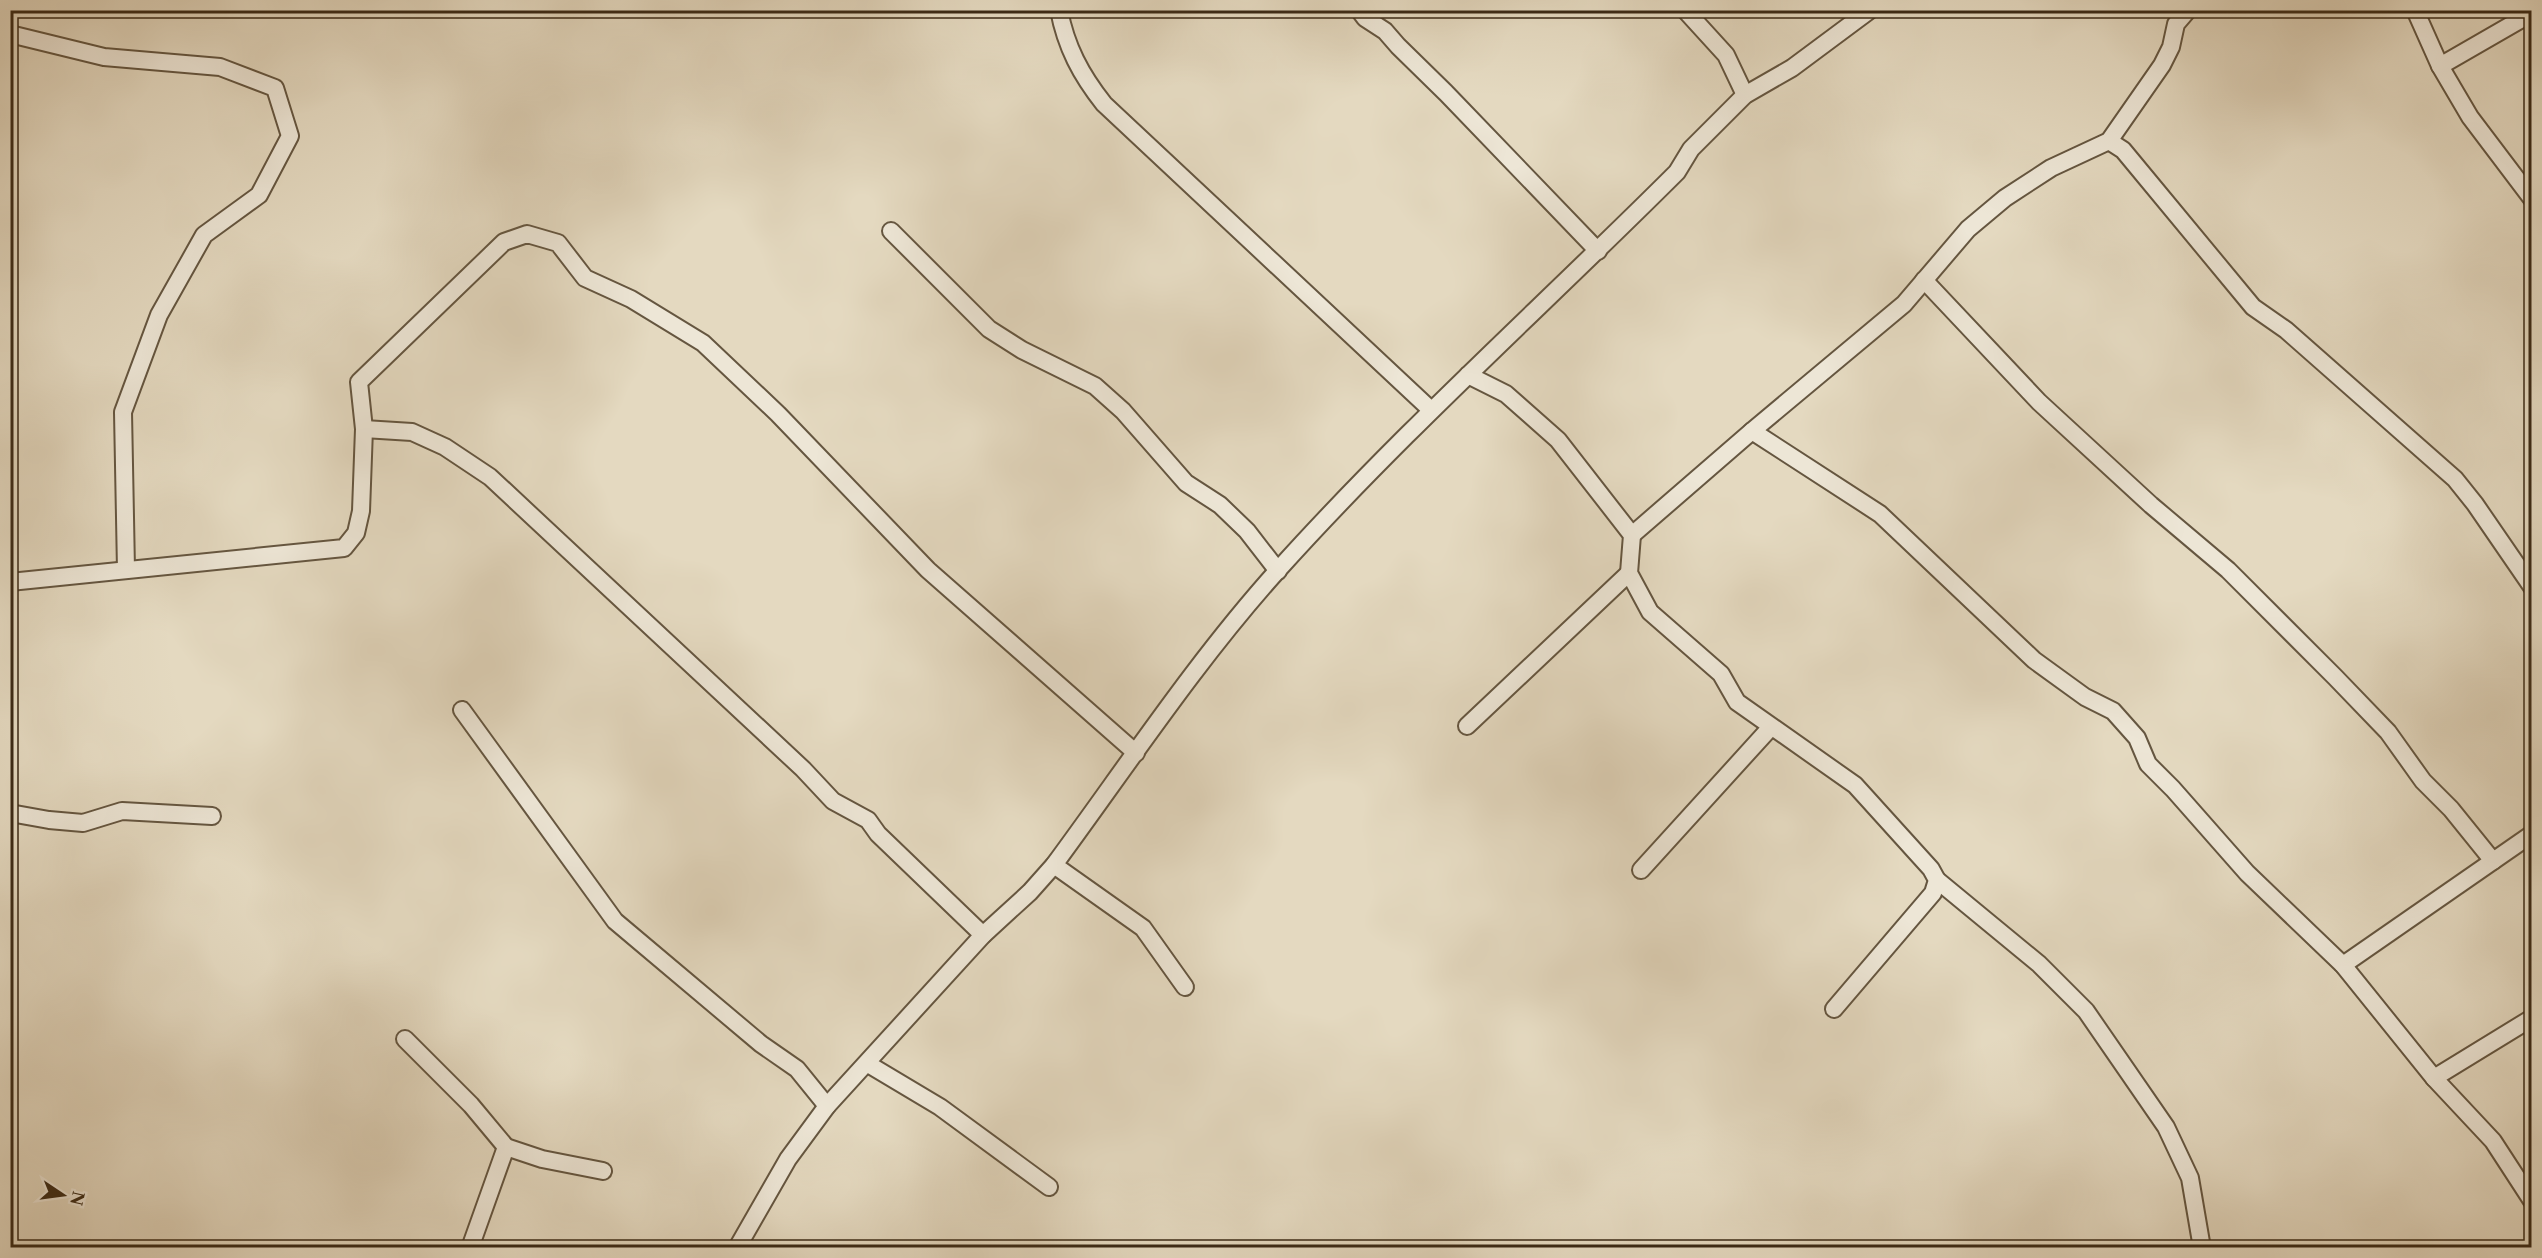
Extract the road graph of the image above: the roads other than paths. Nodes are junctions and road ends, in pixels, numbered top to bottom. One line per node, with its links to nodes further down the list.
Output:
1 (1059, 10): 17 (street)
2 (1359, 10): 14 (street)
3 (1686, 10): 10 (street)
4 (1870, 10): 10 (street)
5 (2188, 10): 11 (street)
6 (2415, 10): 9 (street)
7 (2532, 13): 9 (street)
8 (10, 34): 21 (street)
9 (2440, 66): 12 (street)
10 (1745, 95): 14 (street)
11 (2109, 141): 15 (street); 25 (street)
12 (2532, 199)
13 (891, 231): 22 (street)
14 (1598, 251): 16 (street)
15 (1924, 280): 19 (street); 33 (street)
16 (1468, 375): 17 (street); 20 (street)
17 (1431, 410): 22 (street)
18 (364, 429): 21 (street); 29 (street); 37 (street)
19 (1752, 431): 20 (street); 38 (street)
20 (1632, 535): 23 (street)
21 (126, 570): 24 (street)
22 (1278, 571): 29 (street)
23 (1629, 573): 27 (street); 28 (street)
24 (10, 582)
25 (2532, 587)
26 (462, 710): 45 (street)
27 (1467, 726)
28 (1771, 727): 35 (street); 36 (street)
29 (1136, 753): 34 (street)
30 (10, 813): 31 (street)
31 (212, 816)
32 (2532, 834): 33 (street)
33 (2493, 861): 38 (street)
34 (1054, 865): 37 (street); 39 (street)
35 (1641, 870)
36 (1936, 880): 40 (street); 52 (street)
37 (983, 935): 43 (street)
38 (2343, 965): 44 (street)
39 (1185, 987)
40 (1834, 1009)
41 (2532, 1018): 44 (street)
42 (405, 1039): 46 (street)
43 (868, 1064): 45 (street); 48 (street)
44 (2434, 1078): 49 (street)
45 (827, 1106): 51 (street)
46 (506, 1147): 47 (street); 50 (street)
47 (603, 1171)
48 (1049, 1187)
49 (2532, 1201)
50 (470, 1248)
51 (737, 1248)
52 (2202, 1248)

